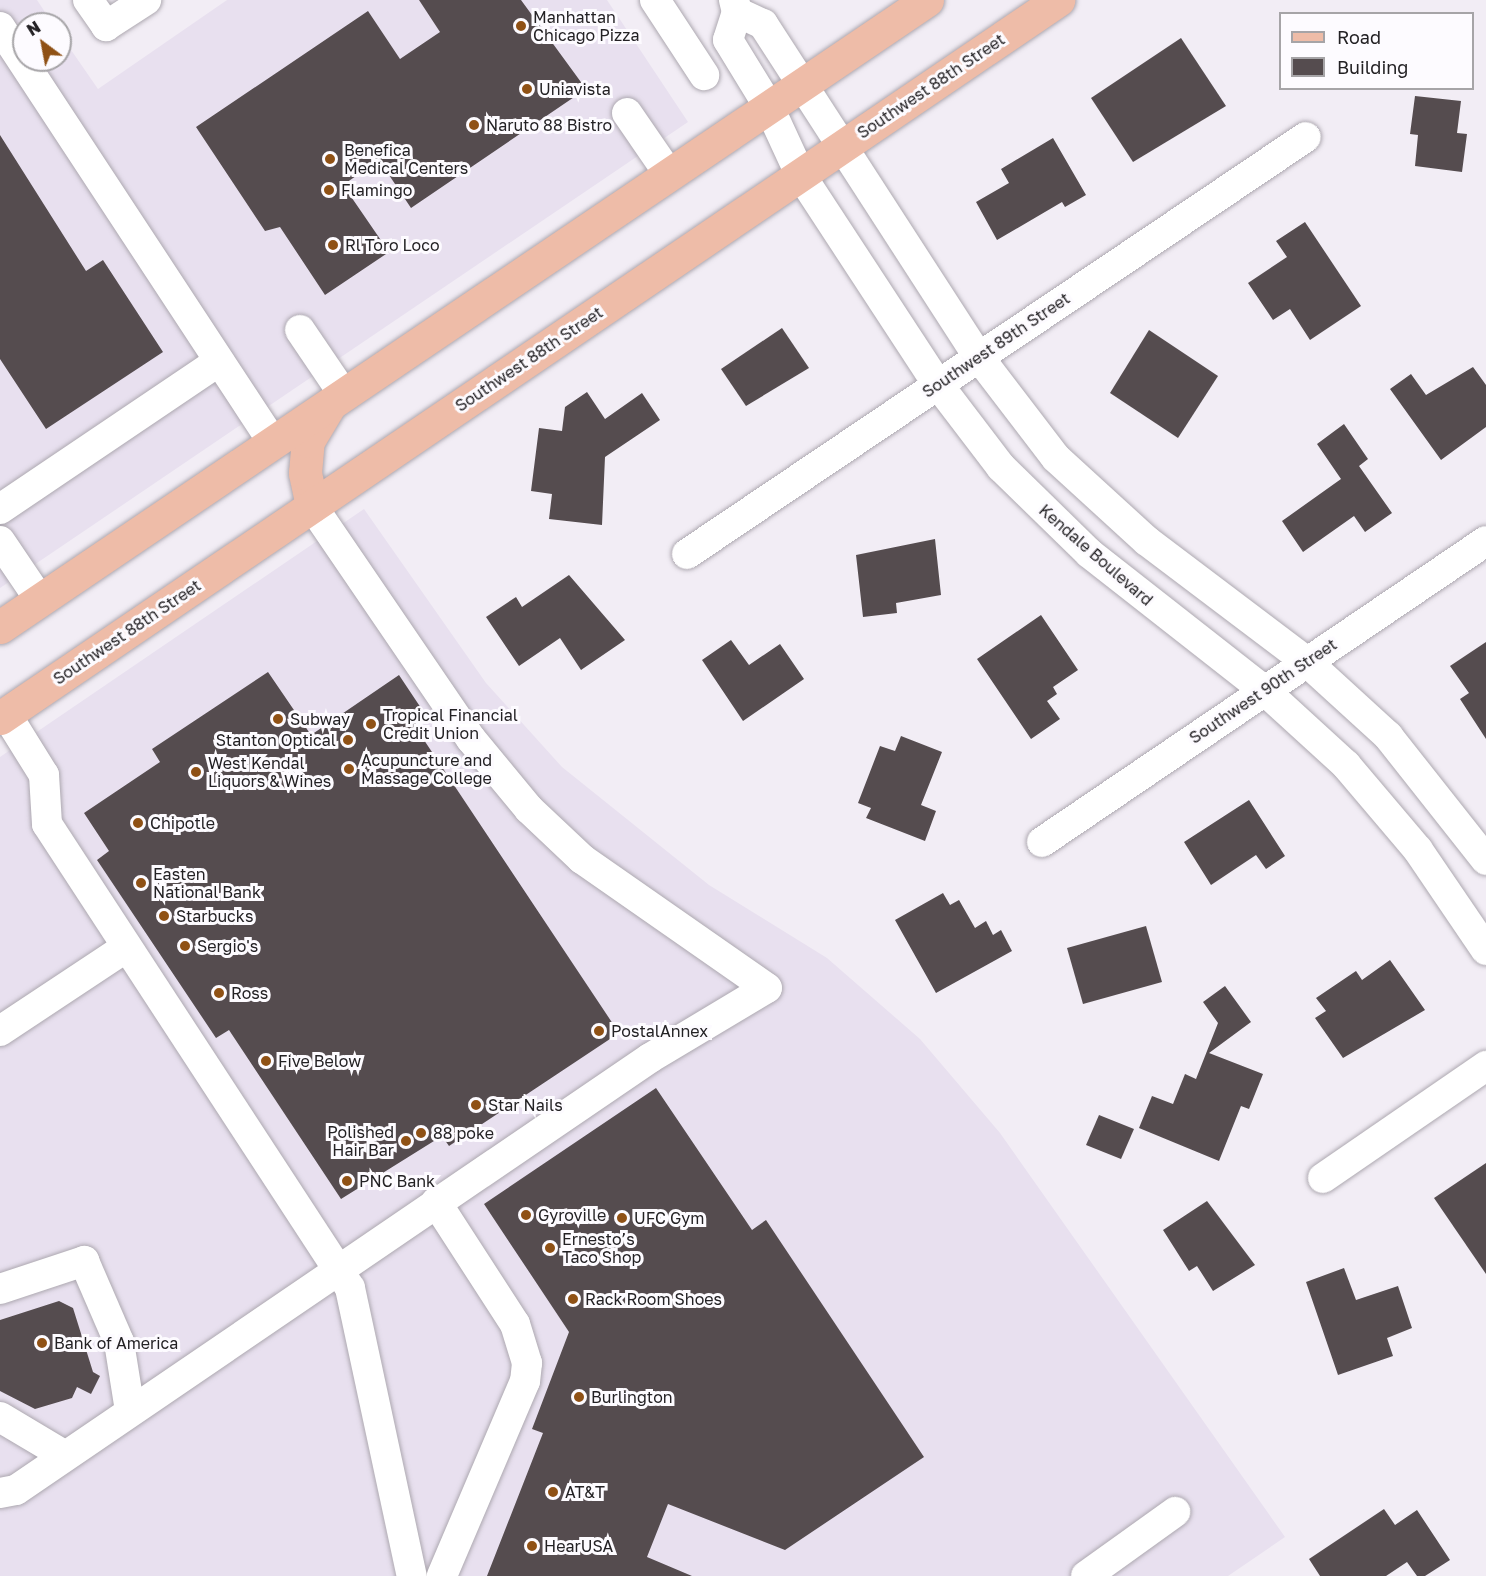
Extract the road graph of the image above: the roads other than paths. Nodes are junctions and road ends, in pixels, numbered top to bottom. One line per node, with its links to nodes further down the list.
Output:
1 (88, 0): 2 (street)
2 (146, 0)
3 (655, 0): 8 (street)
4 (927, 0): 10 (main road)
5 (1058, 0): 14 (main road, Southwest 88th Street)
6 (736, 6): 8 (street); 10 (street); 11 (street, Kendale Boulevard)
7 (0, 27): 19 (street)
8 (686, 46): 9 (street)
9 (704, 75)
10 (803, 84): 11 (main road); 14 (street)
11 (769, 107): 15 (main road); 16 (street, Kendale Boulevard)
12 (627, 113): 15 (street)
13 (1306, 137): 18 (street, Southwest 89th Street)
14 (841, 147): 16 (main road, Southwest 88th Street); 18 (street)
15 (669, 174): 21 (main road)
16 (800, 174): 20 (street, Kendale Boulevard); 23 (main road, Southwest 88th Street)
17 (300, 330): 21 (street)
18 (978, 356): 20 (street, Southwest 89th Street); 30 (street)
19 (218, 362): 22 (street); 24 (street)
20 (938, 384): 27 (street, Southwest 89th Street); 31 (street, Kendale Boulevard)
21 (337, 400): 22 (main road); 23 (main road)
22 (273, 443): 28 (main road)
23 (312, 506): 32 (main road, Southwest 88th Street); 40 (street)
24 (0, 509)
25 (0, 541): 28 (street)
26 (1486, 541): 30 (street, Southwest 90th Street)
27 (687, 554)
28 (40, 600): 29 (main road)
29 (4, 617)
30 (1306, 662): 31 (street, Southwest 90th Street); 34 (street)
31 (1264, 690): 33 (street, Southwest 90th Street); 36 (street, Kendale Boulevard)
32 (3, 716): 35 (street)
33 (1042, 842)
34 (1486, 860)
35 (127, 947): 37 (street); 41 (street)
36 (1486, 950)
37 (0, 1031)
38 (1486, 1066): 39 (street)
39 (1323, 1178)
40 (436, 1202): 41 (street); 51 (street)
41 (340, 1270): 45 (street); 50 (street)
42 (45, 1275): 43 (street); 44 (street); 45 (street)
43 (0, 1289)
44 (0, 1303)
45 (130, 1411): 47 (street)
46 (0, 1417): 47 (street)
47 (64, 1455): 48 (street)
48 (0, 1493)
49 (1176, 1512): 52 (street)
50 (412, 1576)
51 (442, 1576)
52 (1086, 1576)

